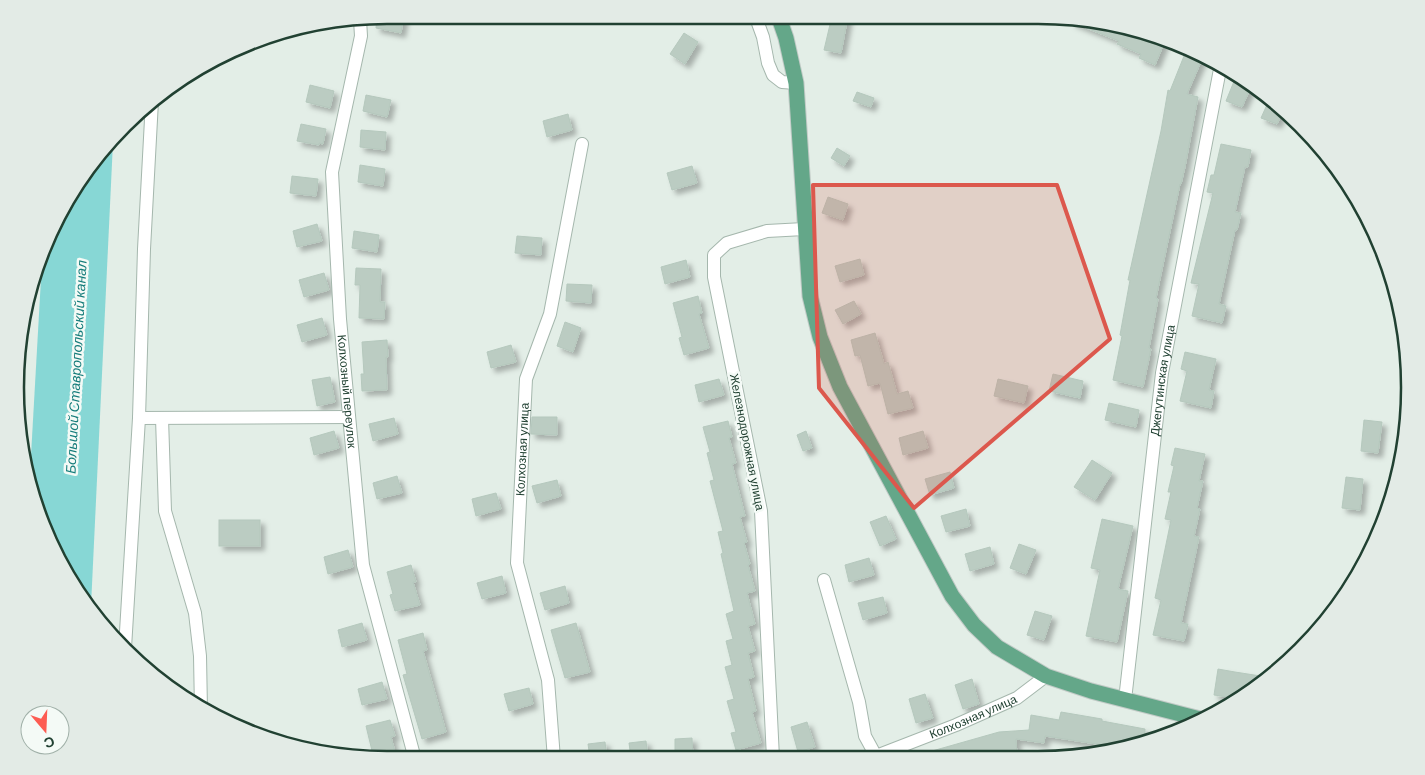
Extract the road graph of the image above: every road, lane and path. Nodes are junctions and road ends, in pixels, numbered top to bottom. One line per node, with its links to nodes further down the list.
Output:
1 (758, 24): 5 (street)
2 (781, 24): 5 (main road)
3 (360, 25): 9 (street, Колхозный переулок)
4 (1219, 72): 16 (street, Джегутинская улица)
5 (796, 83): 8 (main road)
6 (151, 111): 10 (street)
7 (582, 144): 19 (street, Колхозная улица)
8 (804, 230): 14 (main road); 20 (street, Железнодорожная улица)
9 (350, 417): 11 (street); 18 (street, Колхозный переулок)
10 (139, 418): 11 (street); 13 (street)
11 (162, 418): 15 (street)
12 (824, 580): 21 (street)
13 (125, 640)
14 (1046, 676): 16 (main road); 22 (street, Колхозная улица)
15 (201, 700)
16 (1125, 700): 17 (main road)
17 (1192, 717)
18 (412, 751)
19 (553, 751)
20 (773, 751)
21 (870, 751)
22 (889, 751)

